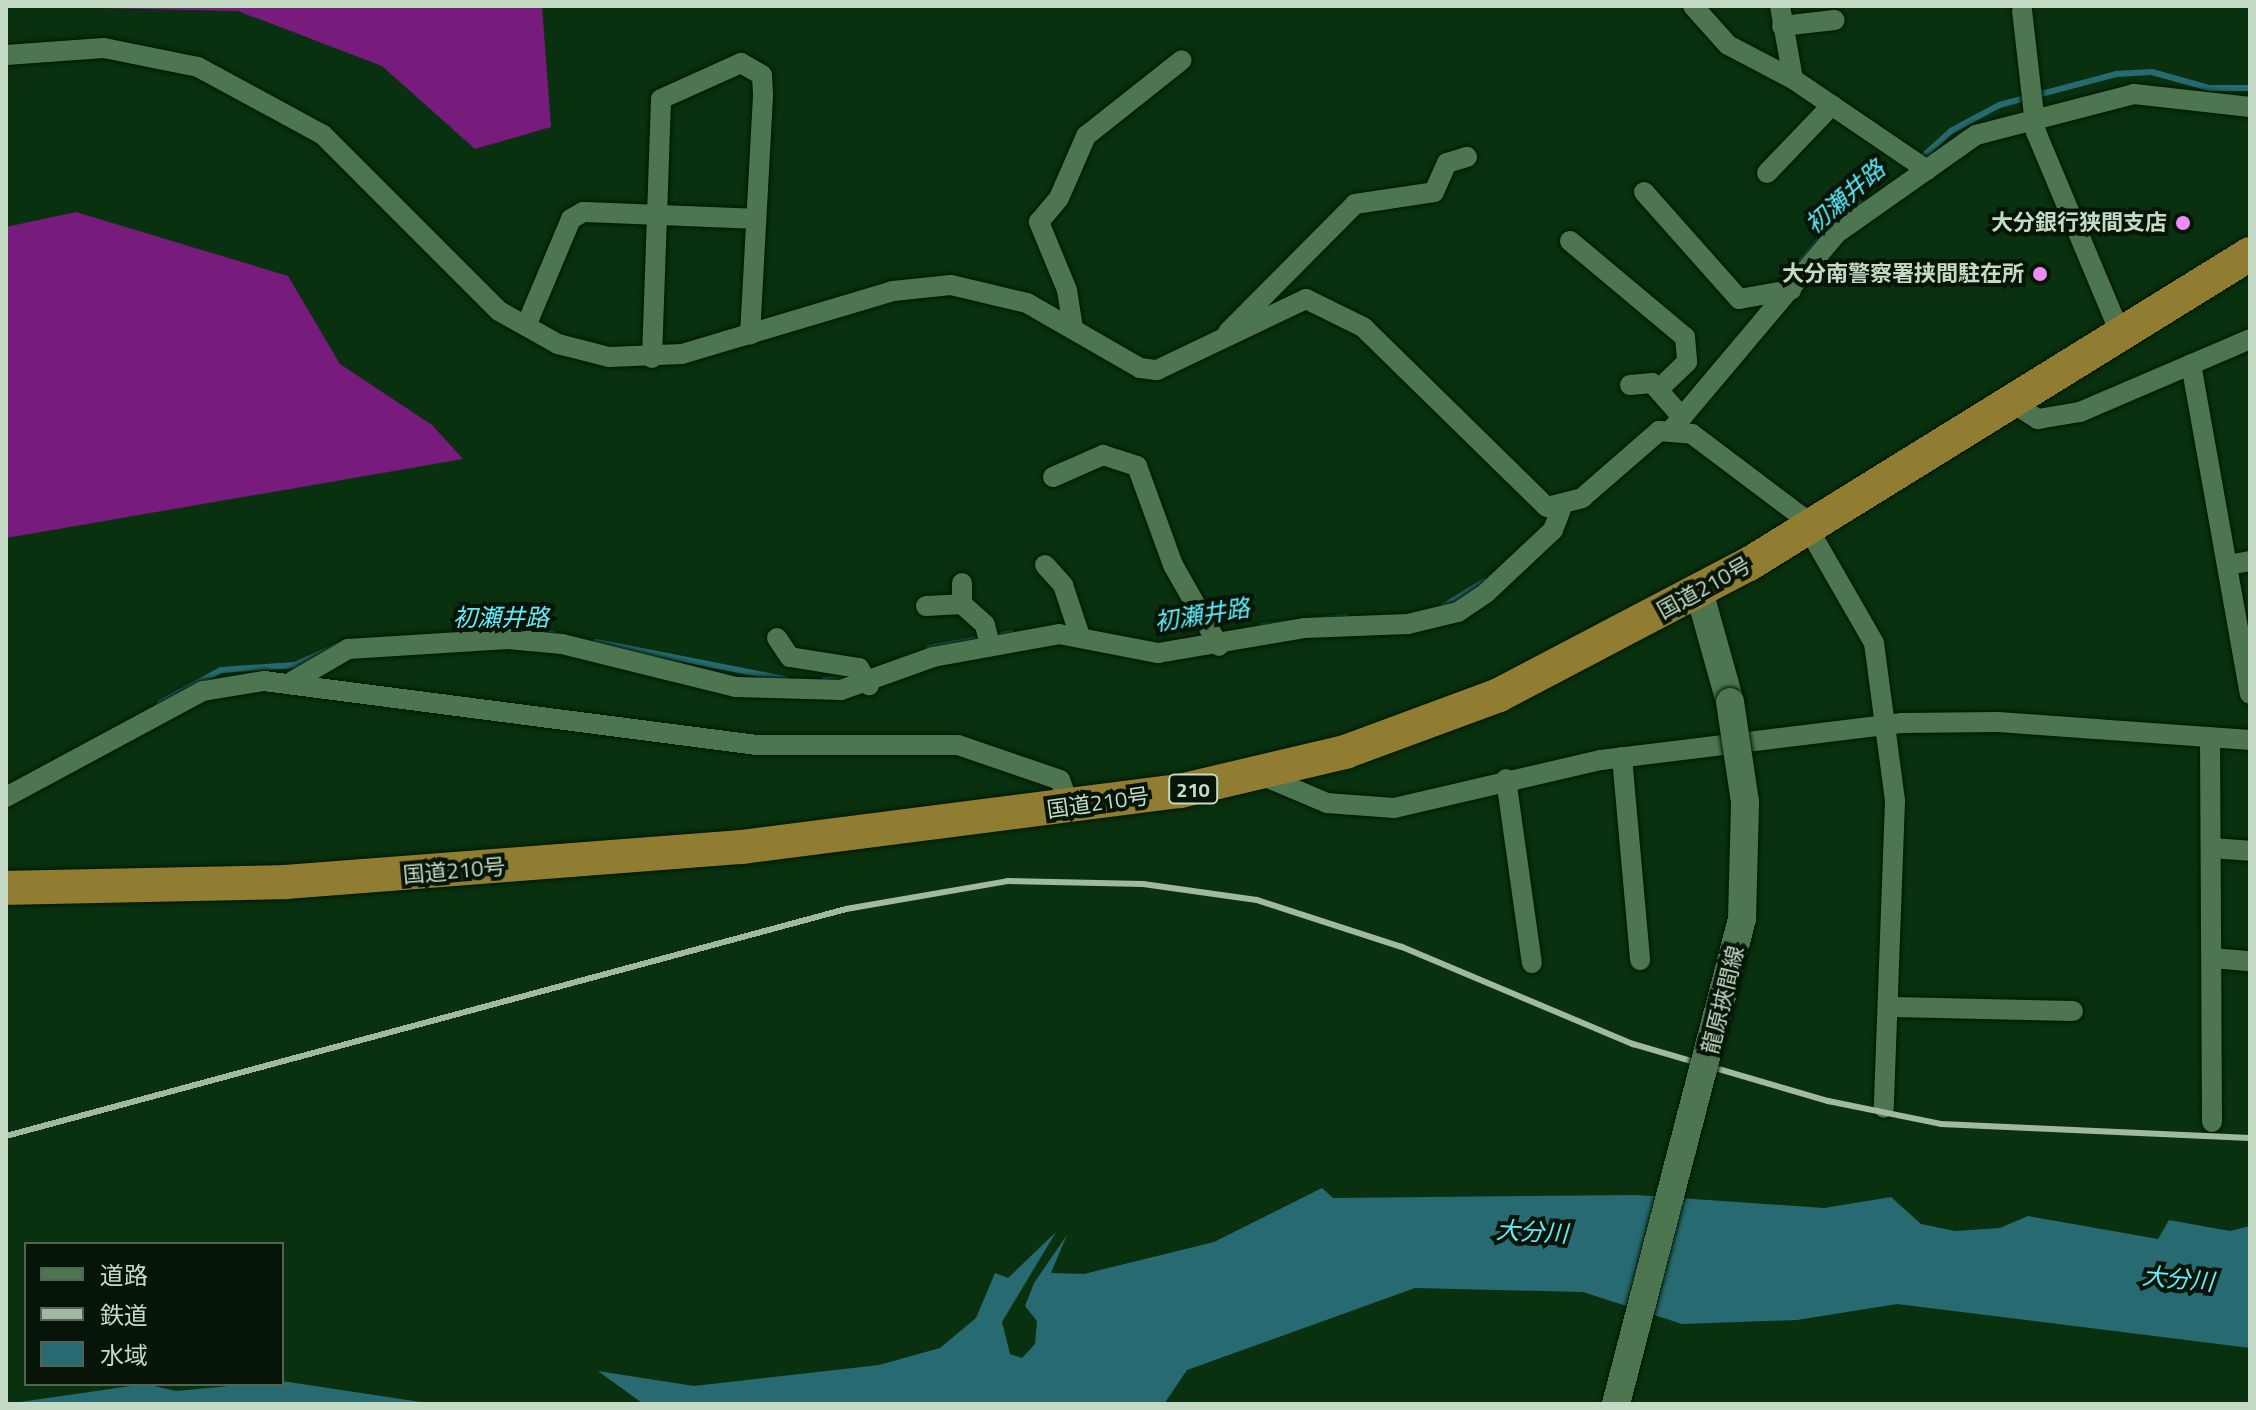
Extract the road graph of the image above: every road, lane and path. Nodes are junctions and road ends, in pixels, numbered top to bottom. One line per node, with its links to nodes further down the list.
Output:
1 (1693, 6): 7 (street)
2 (2022, 10): 10 (street)
3 (1781, 16): 4 (street); 7 (street)
4 (1835, 20)
5 (6, 55): 20 (street)
6 (1182, 60): 21 (street)
7 (1793, 79): 8 (street)
8 (1832, 105): 12 (street); 13 (street)
9 (2250, 107): 10 (street)
10 (2034, 119): 12 (street); 24 (street)
11 (1467, 157): 23 (street)
12 (1927, 170): 19 (street)
13 (1767, 173)
14 (1644, 192): 19 (street)
15 (656, 215): 16 (street); 16 (street); 20 (street); 26 (street)
16 (756, 219): 22 (street)
17 (1570, 241): 29 (street)
18 (2250, 254): 24 (highway, 国道210号 / 210)
19 (1791, 290): 31 (street)
20 (526, 326): 26 (street)
21 (1073, 328): 22 (street); 23 (street)
22 (750, 335): 26 (street)
23 (1226, 335): 33 (street)
24 (2121, 335): 30 (highway, 国道210号 / 210)
25 (2250, 339): 27 (street)
26 (652, 358)
27 (2191, 364): 30 (street); 37 (street)
28 (1630, 385): 29 (street)
29 (1658, 390): 31 (street)
30 (2013, 403): 34 (highway, 国道210号 / 210)
31 (1677, 423): 33 (street); 34 (street)
32 (1053, 477): 43 (street)
33 (1561, 509): 43 (street)
34 (1809, 528): 38 (highway, 国道210号 / 210); 47 (street)
35 (2250, 561): 37 (street)
36 (1045, 565): 40 (street)
37 (2228, 565): 46 (street)
38 (1699, 591): 51 (highway, 国道210号 / 210); 66 (main road, 龍原挾間線, bridge)
39 (926, 606): 42 (street)
40 (1080, 636): 42 (street); 43 (street)
41 (777, 638): 45 (street)
42 (990, 645): 45 (street)
43 (1219, 646)
44 (293, 681): 45 (street); 53 (street); 54 (street)
45 (869, 685)
46 (2250, 694)
47 (1889, 724): 48 (street); 50 (street); 62 (street)
48 (2210, 737): 49 (street); 55 (street)
49 (2250, 740)
50 (1622, 757): 52 (street); 59 (street)
51 (1261, 775): 52 (street); 54 (highway, 国道210号 / 210)
52 (1506, 779): 61 (street)
53 (6, 797)
54 (1070, 808): 57 (highway, 国道210号 / 210)
55 (2211, 848): 56 (street); 58 (street)
56 (2250, 851)
57 (6, 888)
58 (2212, 958): 60 (street); 65 (street)
59 (1640, 960)
60 (2250, 961)
61 (1532, 963)
62 (1893, 1007): 63 (street); 64 (street)
63 (2073, 1011)
64 (1884, 1108)
65 (2212, 1122)
66 (1616, 1404)

